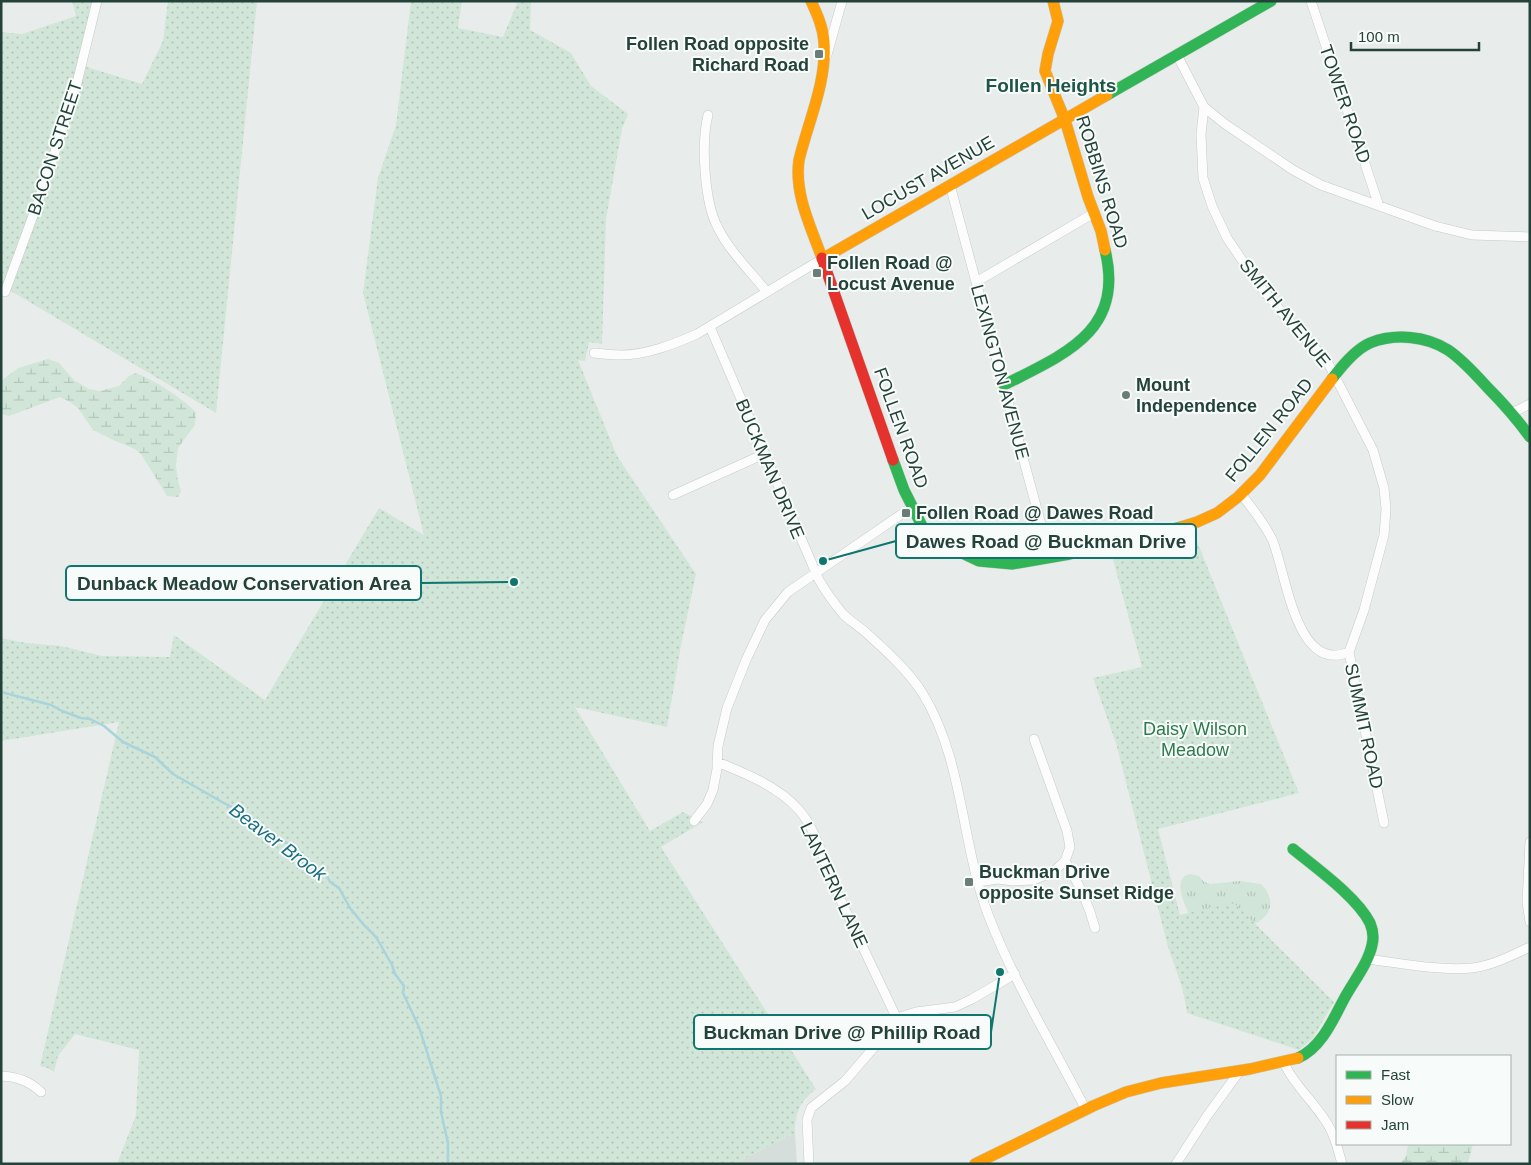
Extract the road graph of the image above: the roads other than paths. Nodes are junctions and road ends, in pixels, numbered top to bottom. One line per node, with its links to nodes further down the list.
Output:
1 (97, 1): 18 (street, BACON STREET)
2 (811, 1): 8 (street, FOLLEN ROAD)
3 (842, 1): 8 (street)
4 (1053, 1): 11 (street, ROBBINS ROAD)
5 (1271, 1): 7 (street, LOCUST AVENUE)
6 (1310, 1): 13 (street, TOWER ROAD)
7 (1177, 55): 9 (street); 11 (street, LOCUST AVENUE)
8 (825, 60): 16 (street, FOLLEN ROAD)
9 (1204, 107): 13 (street); 22 (street, SMITH AVENUE)
10 (708, 115): 19 (street)
11 (1065, 120): 12 (street, LOCUST AVENUE); 14 (street, ROBBINS ROAD)
12 (950, 186): 16 (street, LOCUST AVENUE); 17 (street, LEXINGTON AVENUE)
13 (1379, 206): 15 (street)
14 (1094, 213): 17 (street); 23 (street, ROBBINS ROAD)
15 (1530, 237)
16 (822, 259): 19 (street, LOCUST AVENUE); 30 (street, FOLLEN ROAD)
17 (976, 282): 23 (street, LEXINGTON AVENUE)
18 (5, 292)
19 (767, 292): 20 (street, LOCUST AVENUE)
20 (710, 327): 21 (street, LOCUST AVENUE); 27 (street, BUCKMAN DRIVE)
21 (594, 353)
22 (1335, 375): 25 (street, FOLLEN ROAD); 28 (street, FOLLEN ROAD); 33 (street, SUMMIT ROAD)
23 (1004, 385): 31 (street, LEXINGTON AVENUE)
24 (1530, 404): 25 (street)
25 (1512, 413): 26 (street, FOLLEN ROAD)
26 (1530, 437)
27 (764, 454): 29 (street); 32 (street, BUCKMAN DRIVE)
28 (1241, 494): 31 (street, FOLLEN ROAD); 33 (street)
29 (673, 495)
30 (912, 507): 31 (street, FOLLEN ROAD); 32 (street)
31 (1050, 558)
32 (816, 574): 35 (street); 41 (street, BUCKMAN DRIVE)
33 (1349, 652): 37 (street, SUMMIT ROAD)
34 (1034, 739): 40 (street)
35 (717, 762): 36 (street); 47 (street, LANTERN LANE)
36 (694, 821)
37 (1384, 823)
38 (1530, 842): 42 (street)
39 (1293, 849): 45 (street)
40 (1065, 861): 41 (street); 43 (street)
41 (978, 882): 46 (street, BUCKMAN DRIVE)
42 (1530, 922)
43 (1095, 928)
44 (1530, 947): 45 (street)
45 (1368, 959): 48 (street)
46 (1015, 974): 47 (street); 52 (street, BUCKMAN DRIVE)
47 (897, 1019): 55 (street)
48 (1284, 1063): 49 (street); 53 (street)
49 (1239, 1072): 52 (street); 57 (street)
50 (1, 1076): 51 (street)
51 (41, 1092)
52 (1086, 1110): 56 (street)
53 (1336, 1143)
54 (1336, 1145): 58 (street)
55 (809, 1164)
56 (975, 1164)
57 (1176, 1164)
58 (1342, 1164)

